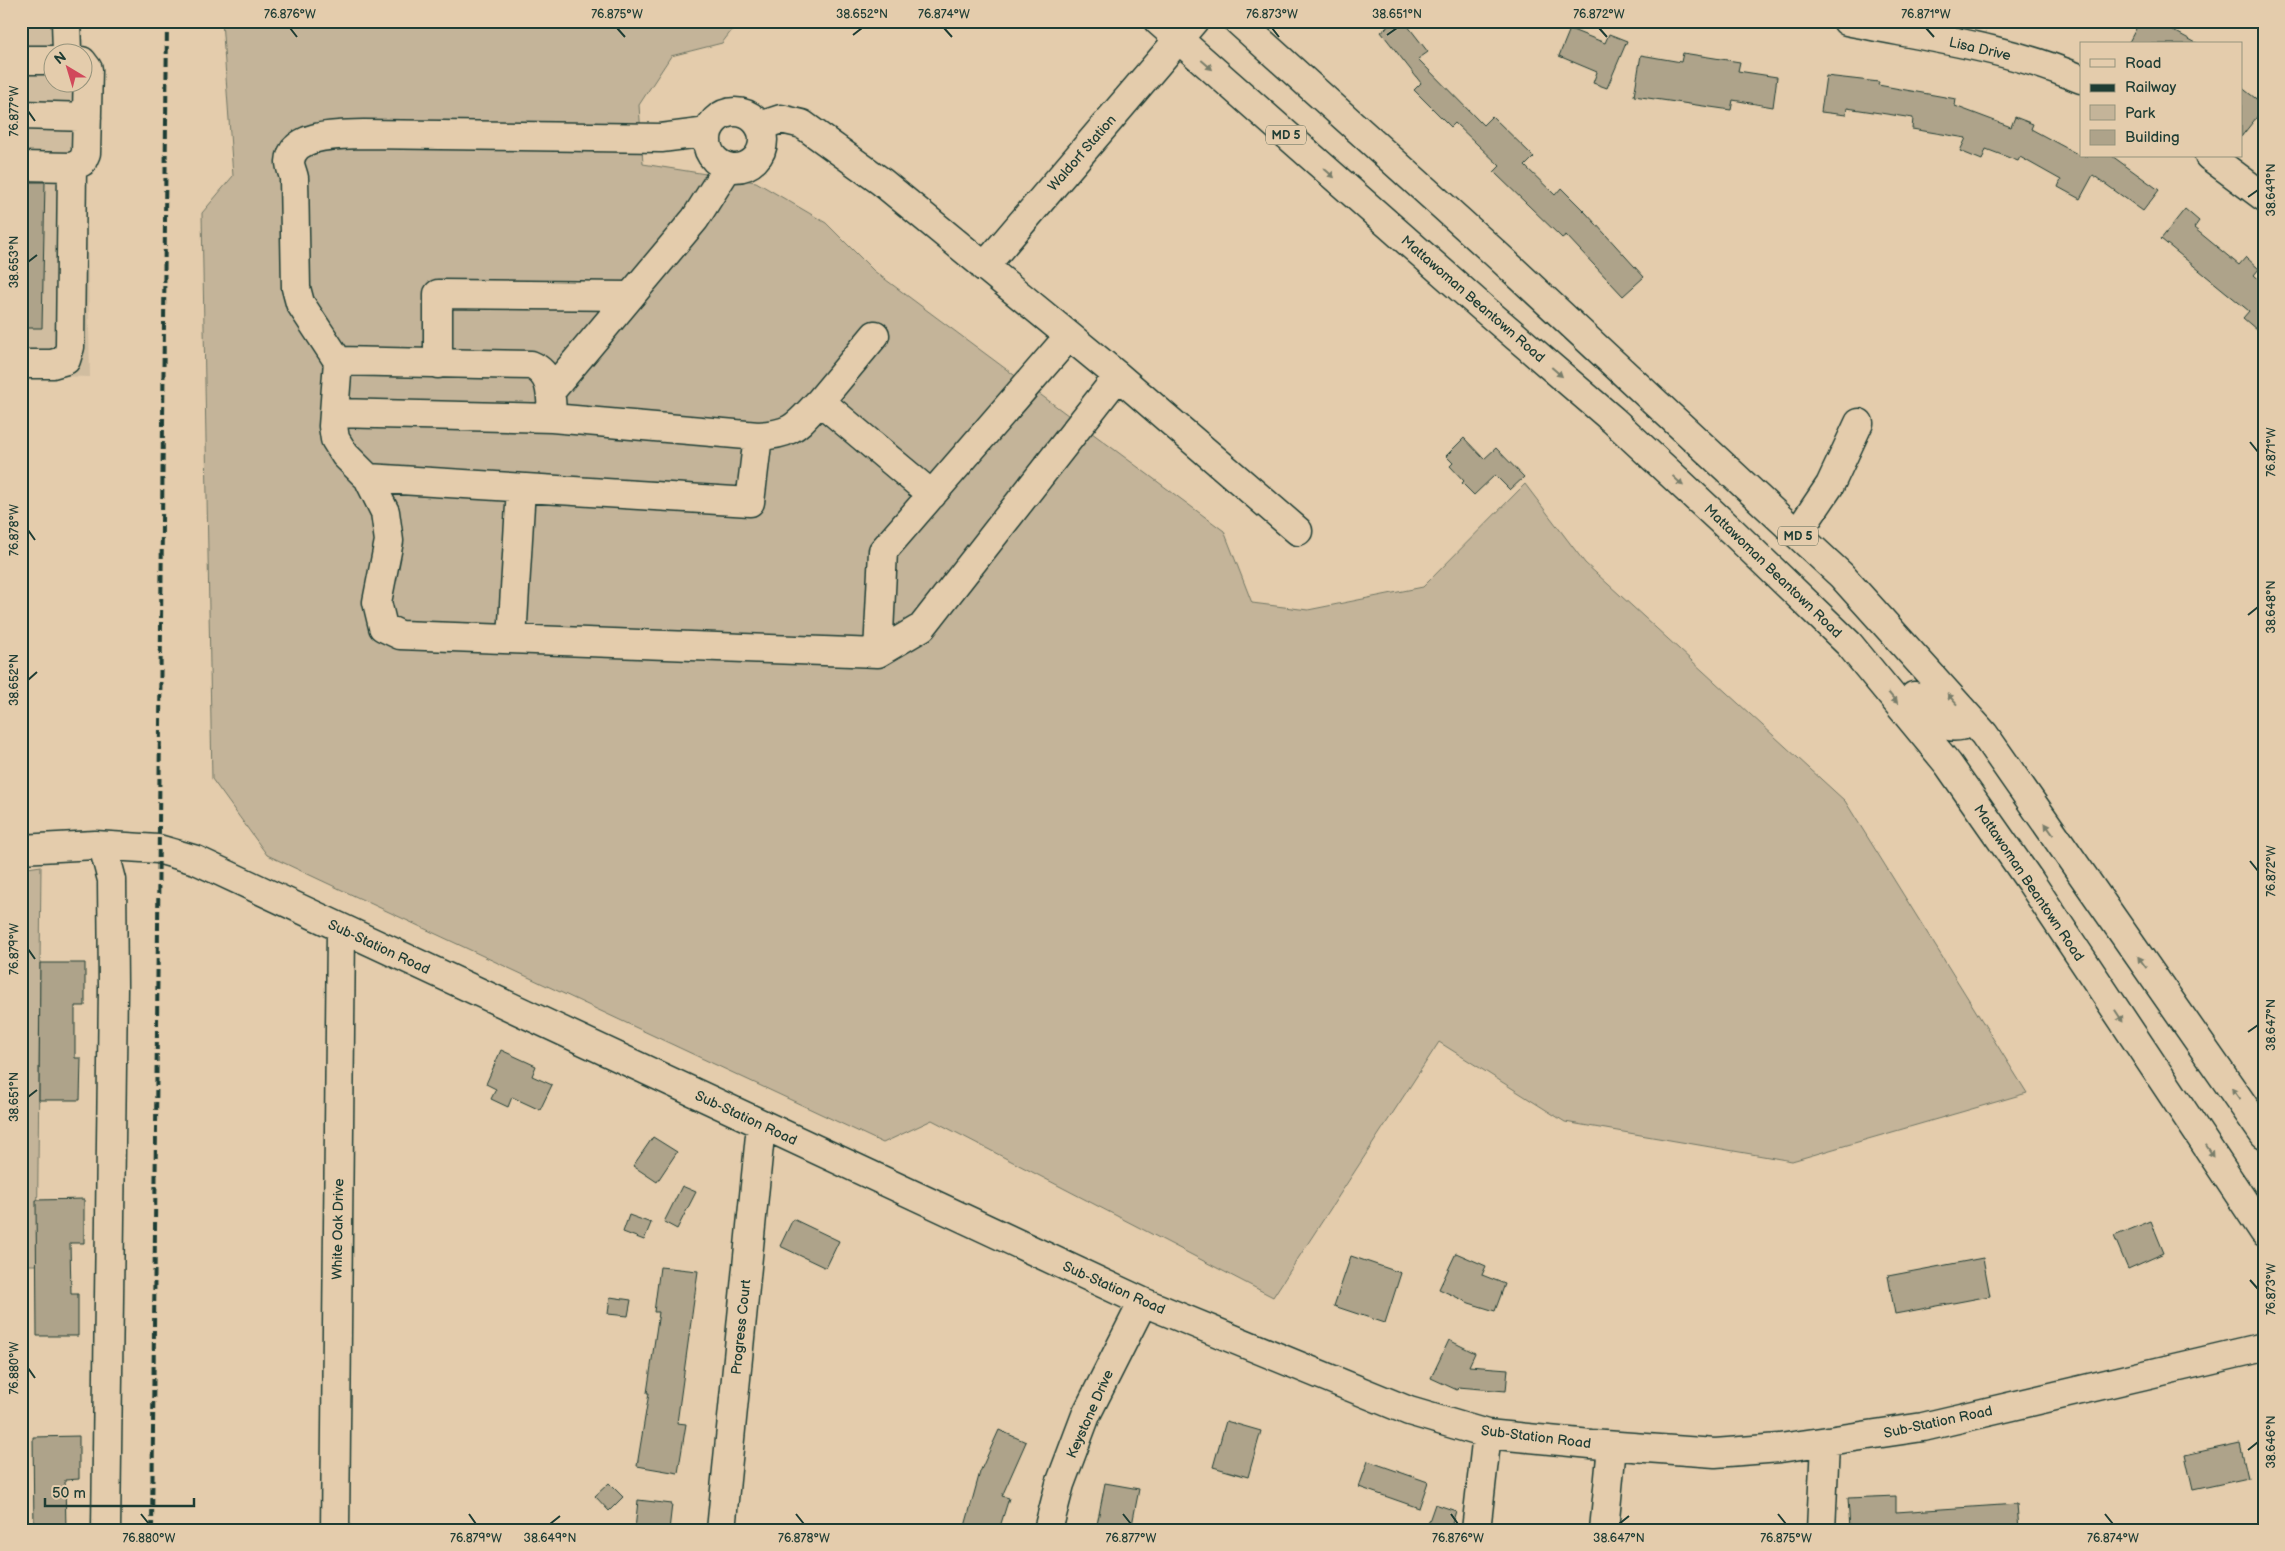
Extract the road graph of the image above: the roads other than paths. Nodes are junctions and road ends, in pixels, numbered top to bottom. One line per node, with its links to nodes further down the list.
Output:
1 (66, 21): 6 (main road)
2 (1158, 21): 5 (main road, Mattawoman Beantown Road / MD 5)
3 (1238, 21): 38 (main road, MD 5)
4 (1846, 21): 9 (main road, Lisa Drive)
5 (1186, 30): 20 (main road, Waldorf Station); 39 (main road, Mattawoman Beantown Road / MD 5, one-way to 39)
6 (67, 42)
7 (21, 60): 8 (main road)
8 (42, 60)
9 (2080, 79)
10 (88, 92): 12 (main road)
11 (21, 115): 12 (main road)
12 (87, 117): 17 (main road)
13 (760, 126): 14 (main road); 18 (main road); 20 (main road)
14 (708, 132): 18 (main road); 24 (main road)
15 (2212, 158): 19 (main road)
16 (21, 166): 17 (main road)
17 (72, 167): 25 (main road)
18 (728, 167): 21 (main road)
19 (2261, 191)
20 (984, 267): 23 (main road)
21 (630, 296): 26 (main road); 28 (main road)
22 (875, 335): 29 (main road)
23 (1069, 336): 27 (main road); 36 (main road)
24 (338, 361): 26 (main road); 30 (main road)
25 (21, 364)
26 (438, 364): 28 (main road)
27 (1118, 376): 37 (main road); 41 (main road)
28 (551, 391): 31 (main road)
29 (820, 401): 33 (main road); 36 (main road)
30 (334, 413): 31 (main road); 34 (main road)
31 (552, 418): 33 (main road)
32 (1859, 423): 38 (main road)
33 (758, 436): 35 (main road)
34 (368, 478): 35 (main road); 40 (main road)
35 (521, 488): 40 (main road)
36 (932, 495): 41 (main road)
37 (1298, 531)
38 (1797, 534): 42 (main road, MD 5, one-way to 38)
39 (1738, 537): 42 (main road); 48 (main road, Mattawoman Beantown Road / MD 5, one-way to 48)
40 (512, 639): 41 (main road)
41 (878, 654)
42 (1973, 722): 47 (main road, MD 5, one-way to 42)
43 (103, 846): 44 (main road, Sub-Station Road); 45 (main road, Sub-Station Road); 54 (main road)
44 (21, 849)
45 (341, 929): 46 (main road, Sub-Station Road); 55 (main road, White Oak Drive)
46 (761, 1125): 49 (main road, Sub-Station Road); 56 (main road, Progress Court)
47 (2264, 1135)
48 (2264, 1232)
49 (1144, 1302): 51 (main road, Sub-Station Road); 57 (main road, Keystone Drive)
50 (2264, 1347): 52 (main road, Sub-Station Road)
51 (1487, 1434): 53 (main road, Sub-Station Road); 58 (main road)
52 (1825, 1443): 53 (main road, Sub-Station Road); 60 (main road)
53 (1612, 1446): 59 (main road)
54 (106, 1530)
55 (335, 1530)
56 (720, 1530)
57 (1048, 1530)
58 (1476, 1530)
59 (1604, 1530)
60 (1821, 1530)

